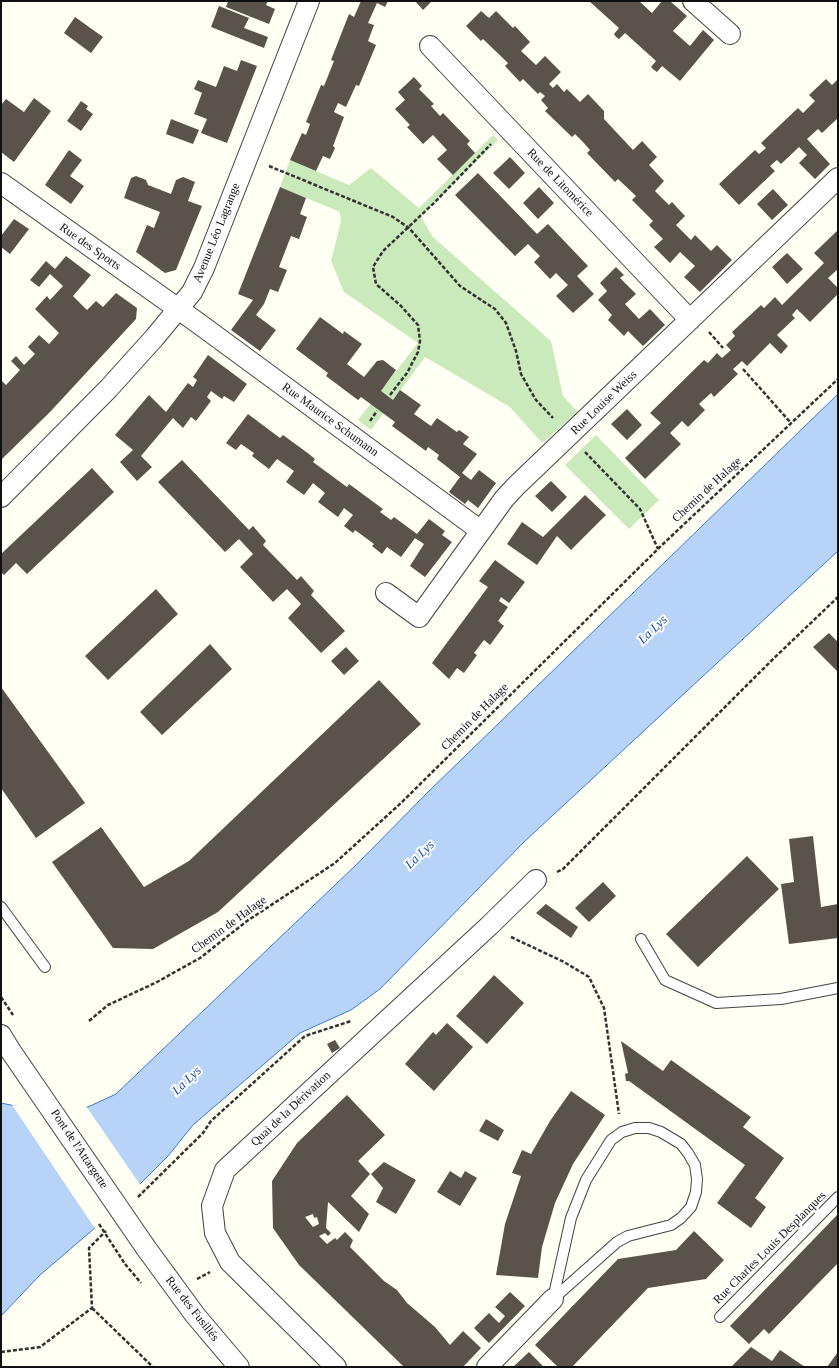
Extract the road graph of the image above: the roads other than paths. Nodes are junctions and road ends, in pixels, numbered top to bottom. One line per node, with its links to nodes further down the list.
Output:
1 (309, 1): 7 (street, Avenue Léo Lagrange)
2 (693, 1): 3 (street)
3 (730, 34)
4 (430, 46): 8 (street, Rue de Litomérice)
5 (838, 178): 8 (street, Rue Louise Weiss)
6 (1, 183): 7 (street, Rue des Sports)
7 (179, 310): 9 (street, Avenue Léo Lagrange); 10 (street, Rue Maurice Schumann)
8 (690, 320): 10 (street, Rue Louise Weiss)
9 (1, 497)
10 (481, 531): 11 (street, Rue Louise Weiss)
11 (386, 593)
12 (536, 880): 23 (street, Quai de la Dérivation)
13 (1, 907): 15 (lane)
14 (641, 939): 16 (lane)
15 (45, 967)
16 (838, 988)
17 (6, 1042): 19 (street, Pont de l'Attargette, bridge)
18 (838, 1198): 21 (lane, Rue Charles Louis Desplanques)
19 (146, 1248): 22 (street, Rue des Fusillés)
20 (553, 1298): 20 (lane); 24 (street)
21 (720, 1317)
22 (239, 1367)
23 (336, 1367)
24 (488, 1367)

